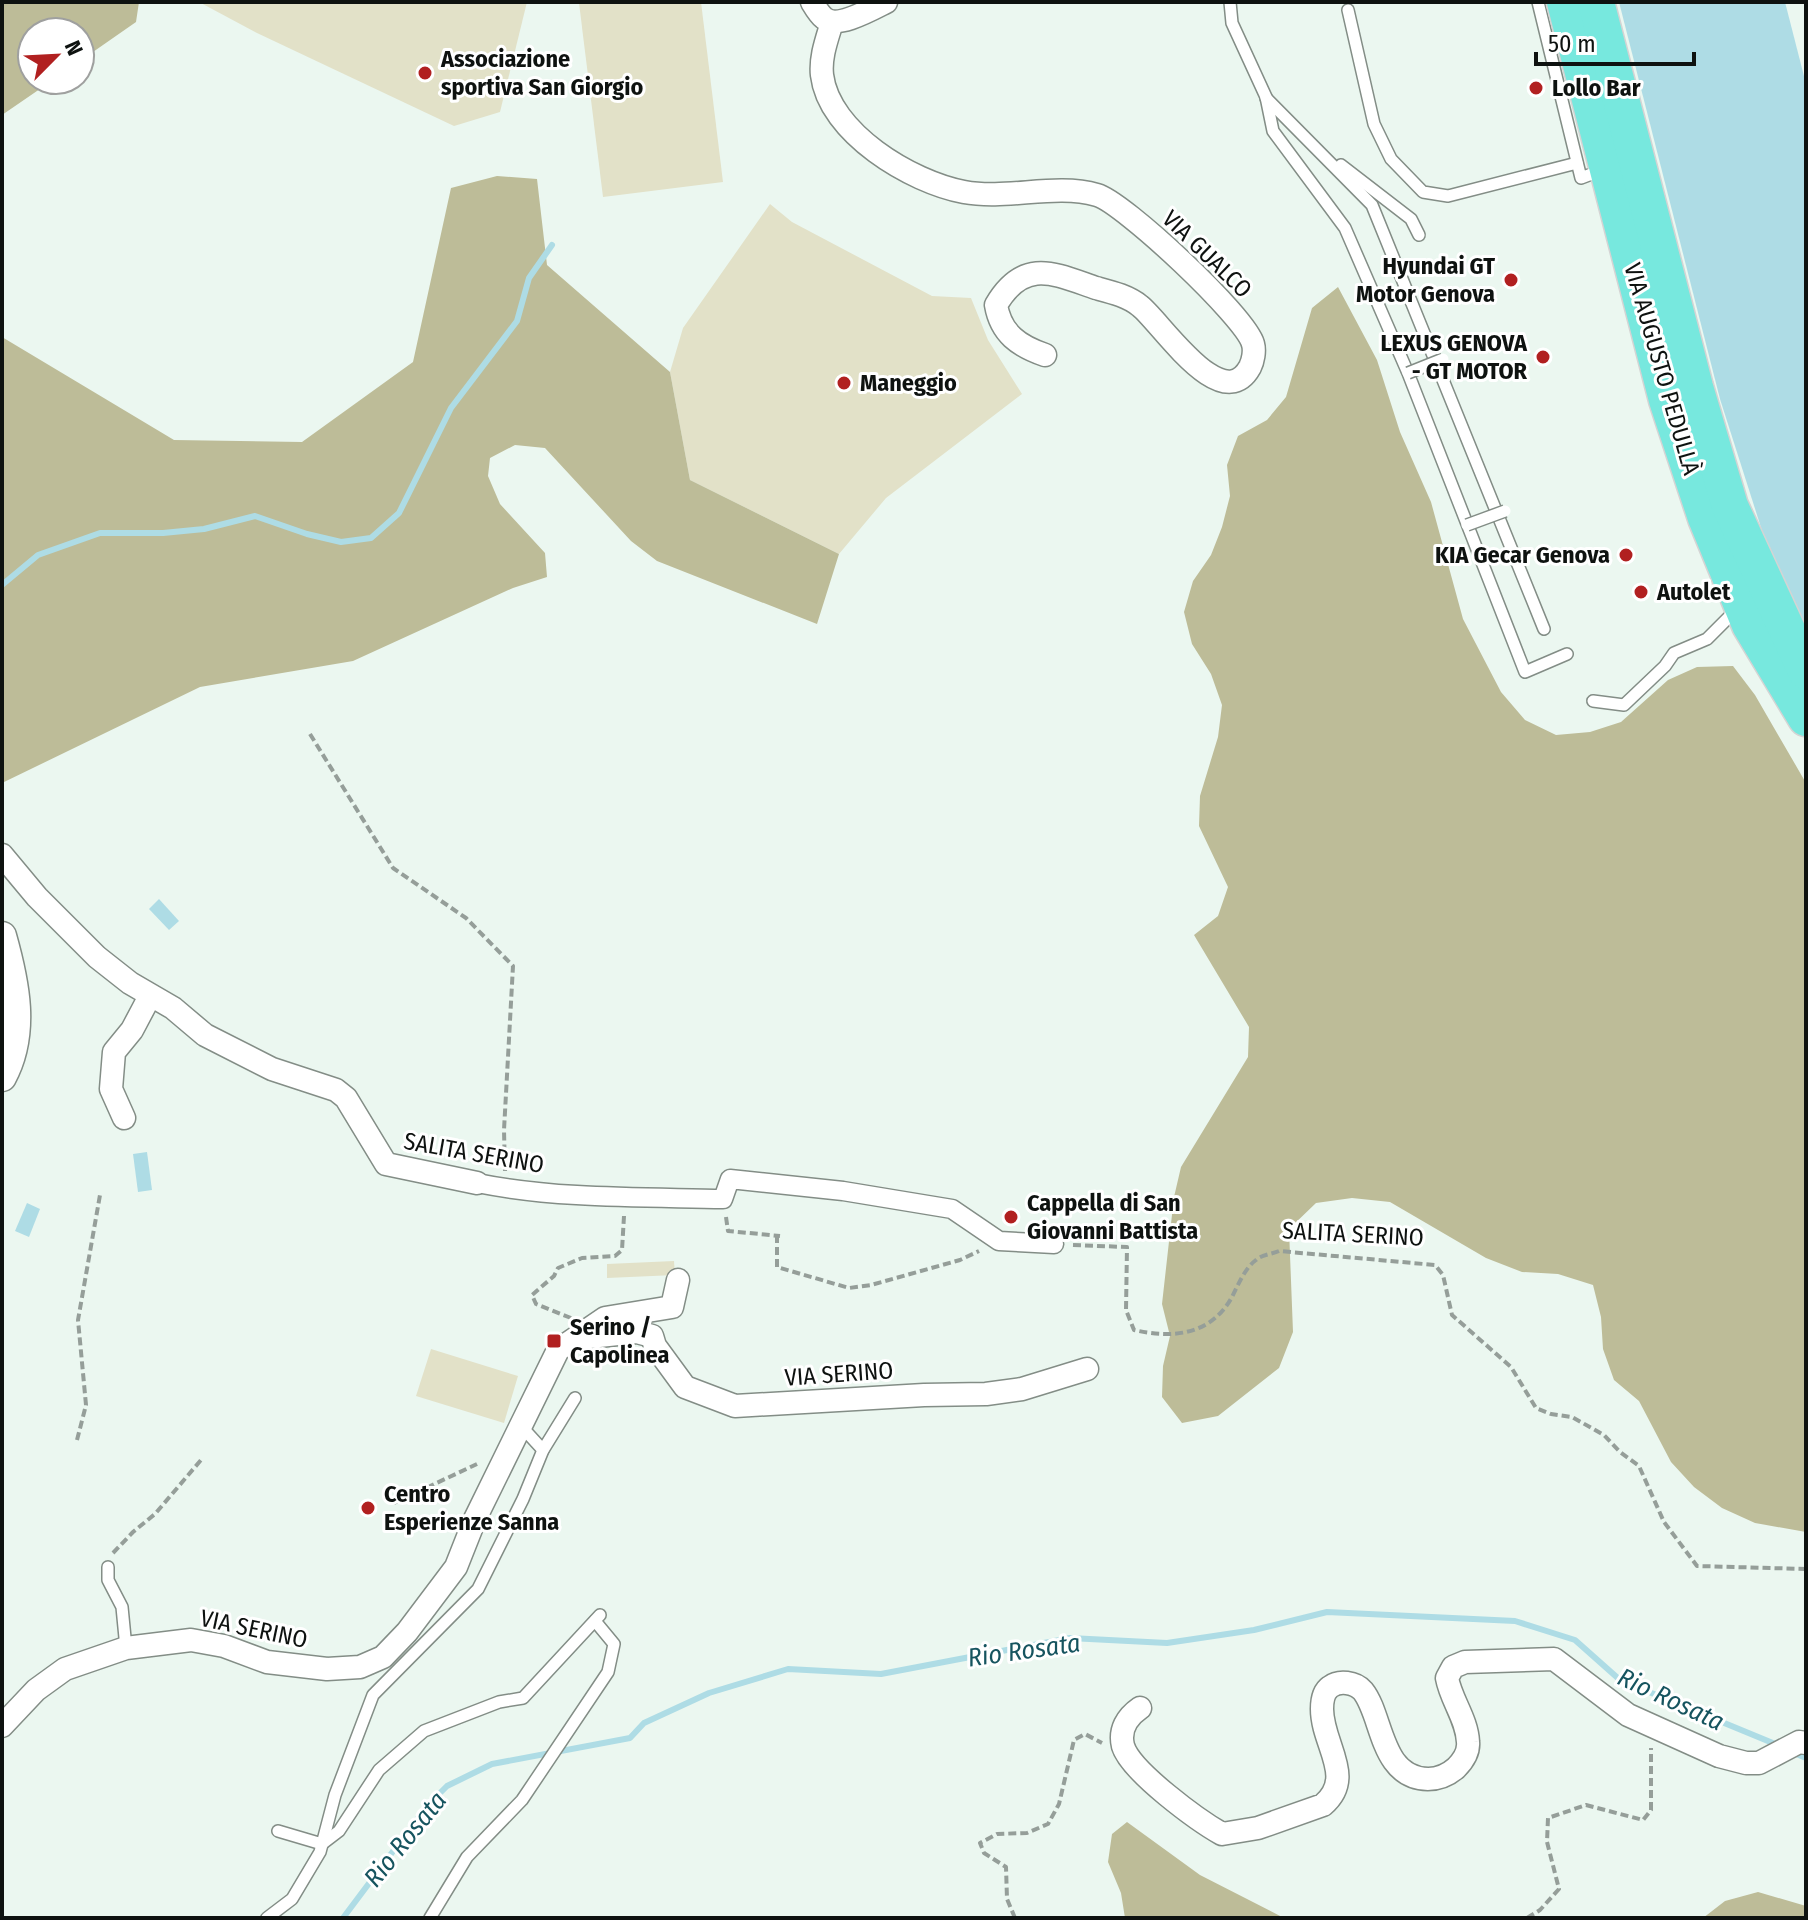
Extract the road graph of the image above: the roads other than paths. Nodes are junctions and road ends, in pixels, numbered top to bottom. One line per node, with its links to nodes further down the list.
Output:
1 (812, 2): 8 (street)
2 (886, 2): 8 (street)
3 (1230, 2): 9 (lane)
4 (1538, 2): 11 (lane, VIA AUGUSTO PEDULLÀ)
5 (1565, 2): 11 (main road, VIA AUGUSTO PEDULLÀ)
6 (1596, 2): 21 (main road, VIA AUGUSTO PEDULLÀ)
7 (1348, 10): 11 (lane)
8 (832, 22): 13 (street, VIA GUALCO)
9 (1266, 97): 10 (lane); 15 (lane)
10 (1308, 140): 12 (lane); 19 (lane)
11 (1588, 170): 23 (main road, VIA AUGUSTO PEDULLÀ)
12 (1419, 235)
13 (1045, 355)
14 (1443, 359): 15 (lane, bridge)
15 (1408, 373): 17 (lane)
16 (1505, 511): 17 (lane, bridge)
17 (1467, 525): 20 (lane)
18 (1735, 611): 22 (lane)
19 (1544, 629)
20 (1567, 654)
21 (1806, 671)
22 (1593, 701)
23 (1806, 718)
24 (2, 855): 26 (street, SALITA SERINO)
25 (2, 936): 27 (street)
26 (150, 996): 28 (street); 29 (street, SALITA SERINO)
27 (2, 1077)
28 (124, 1118)
29 (477, 1183): 30 (street, SALITA SERINO)
30 (1054, 1244)
31 (678, 1280): 32 (street, VIA SERINO)
32 (582, 1334): 33 (street, VIA SERINO); 35 (street, VIA SERINO)
33 (1087, 1369)
34 (575, 1398): 36 (lane)
35 (521, 1426): 36 (lane); 38 (street, VIA SERINO)
36 (543, 1450): 43 (lane)
37 (108, 1567): 38 (lane)
38 (126, 1648): 40 (street, VIA SERINO)
39 (1140, 1708): 41 (street)
40 (2, 1726)
41 (1806, 1743)
42 (278, 1831): 43 (lane)
43 (322, 1844): 44 (lane); 45 (lane)
44 (267, 1918)
45 (430, 1918)

